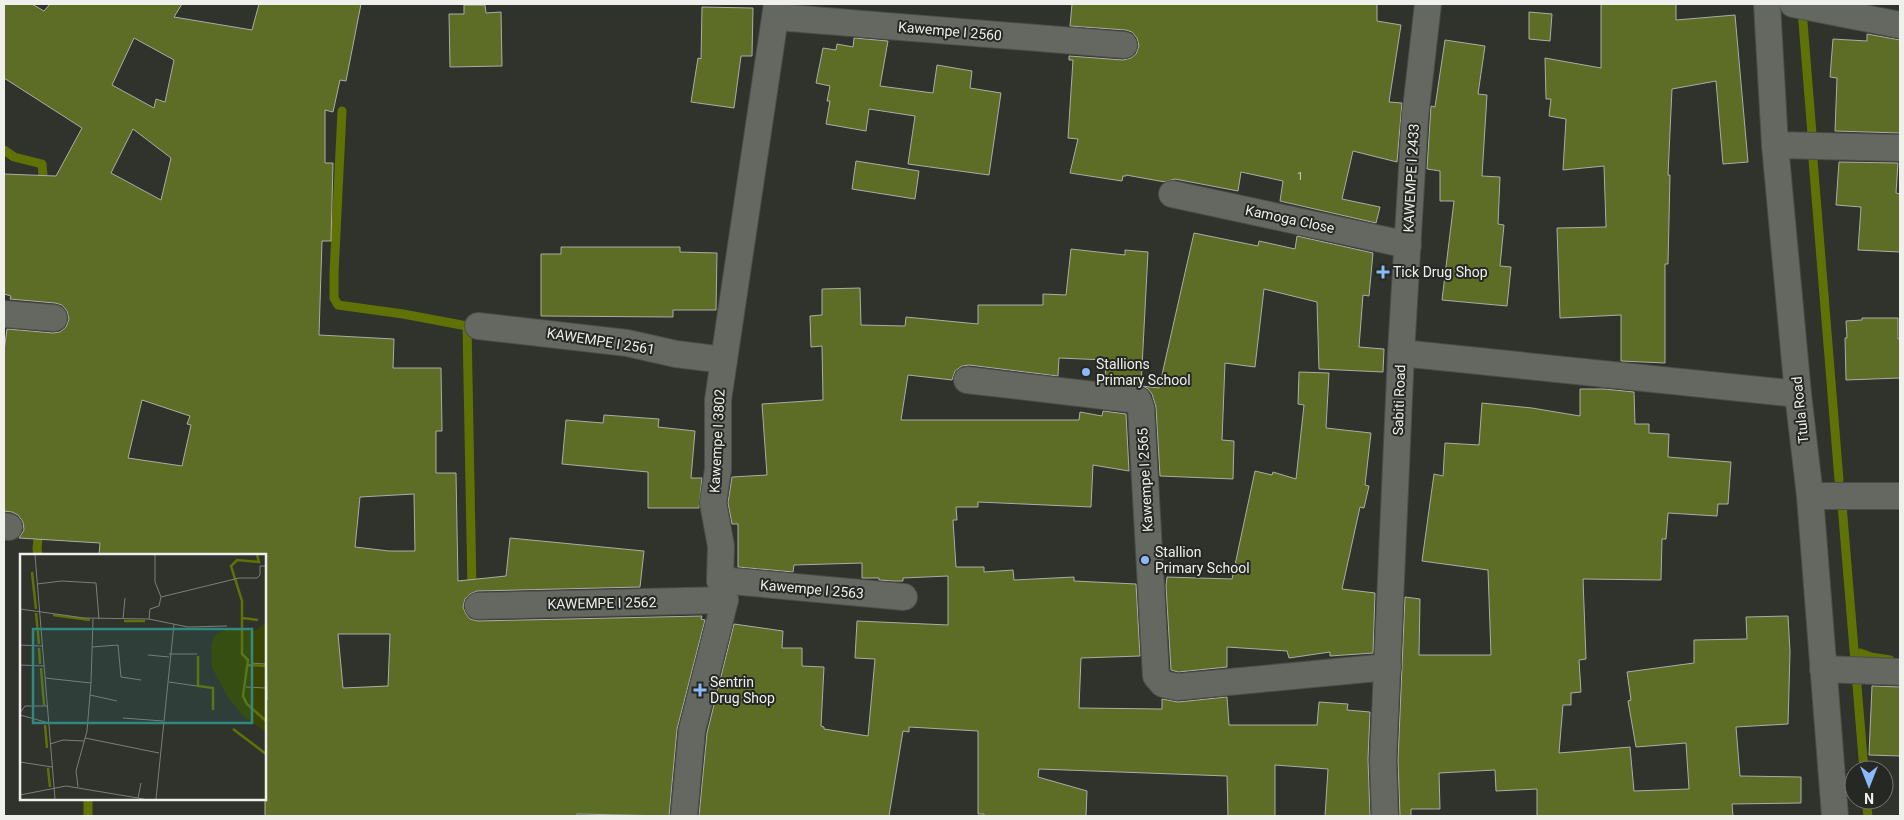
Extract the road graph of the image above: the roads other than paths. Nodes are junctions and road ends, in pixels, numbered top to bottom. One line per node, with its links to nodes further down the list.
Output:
1 (1428, 4): 10 (street, KAWEMPE I 2433)
2 (1767, 4): 7 (street, Ttula Road)
3 (1793, 4): 5 (street)
4 (777, 11): 6 (street, Kawempe I 2560); 15 (street, Kawempe I 3802)
5 (1900, 25)
6 (1124, 45)
7 (1775, 146): 8 (street); 17 (street, Ttula Road)
8 (1900, 148)
9 (1172, 194): 10 (street, Kamoga Close)
10 (1408, 246): 14 (street, KAWEMPE I 2433)
11 (4, 314): 12 (street)
12 (54, 318)
13 (478, 326): 15 (street, KAWEMPE I 2561)
14 (1401, 353): 17 (street, Sabiti Road); 23 (street, Sabiti Road)
15 (724, 360): 20 (street, Kawempe I 3802)
16 (967, 380): 23 (street, Kawempe I 2565)
17 (1798, 394): 18 (street, Ttula Road)
18 (1810, 496): 19 (street); 24 (street, Ttula Road)
19 (1900, 496)
20 (722, 590): 21 (street, Kawempe I 2563); 22 (street, KAWEMPE I 2562); 26 (street, Kawempe I 3802)
21 (904, 597)
22 (478, 606)
23 (1388, 667): 27 (street, Sabiti Road)
24 (1823, 669): 25 (street); 28 (street, Ttula Road)
25 (1900, 672)
26 (684, 816)
27 (1384, 816)
28 (1835, 816)

